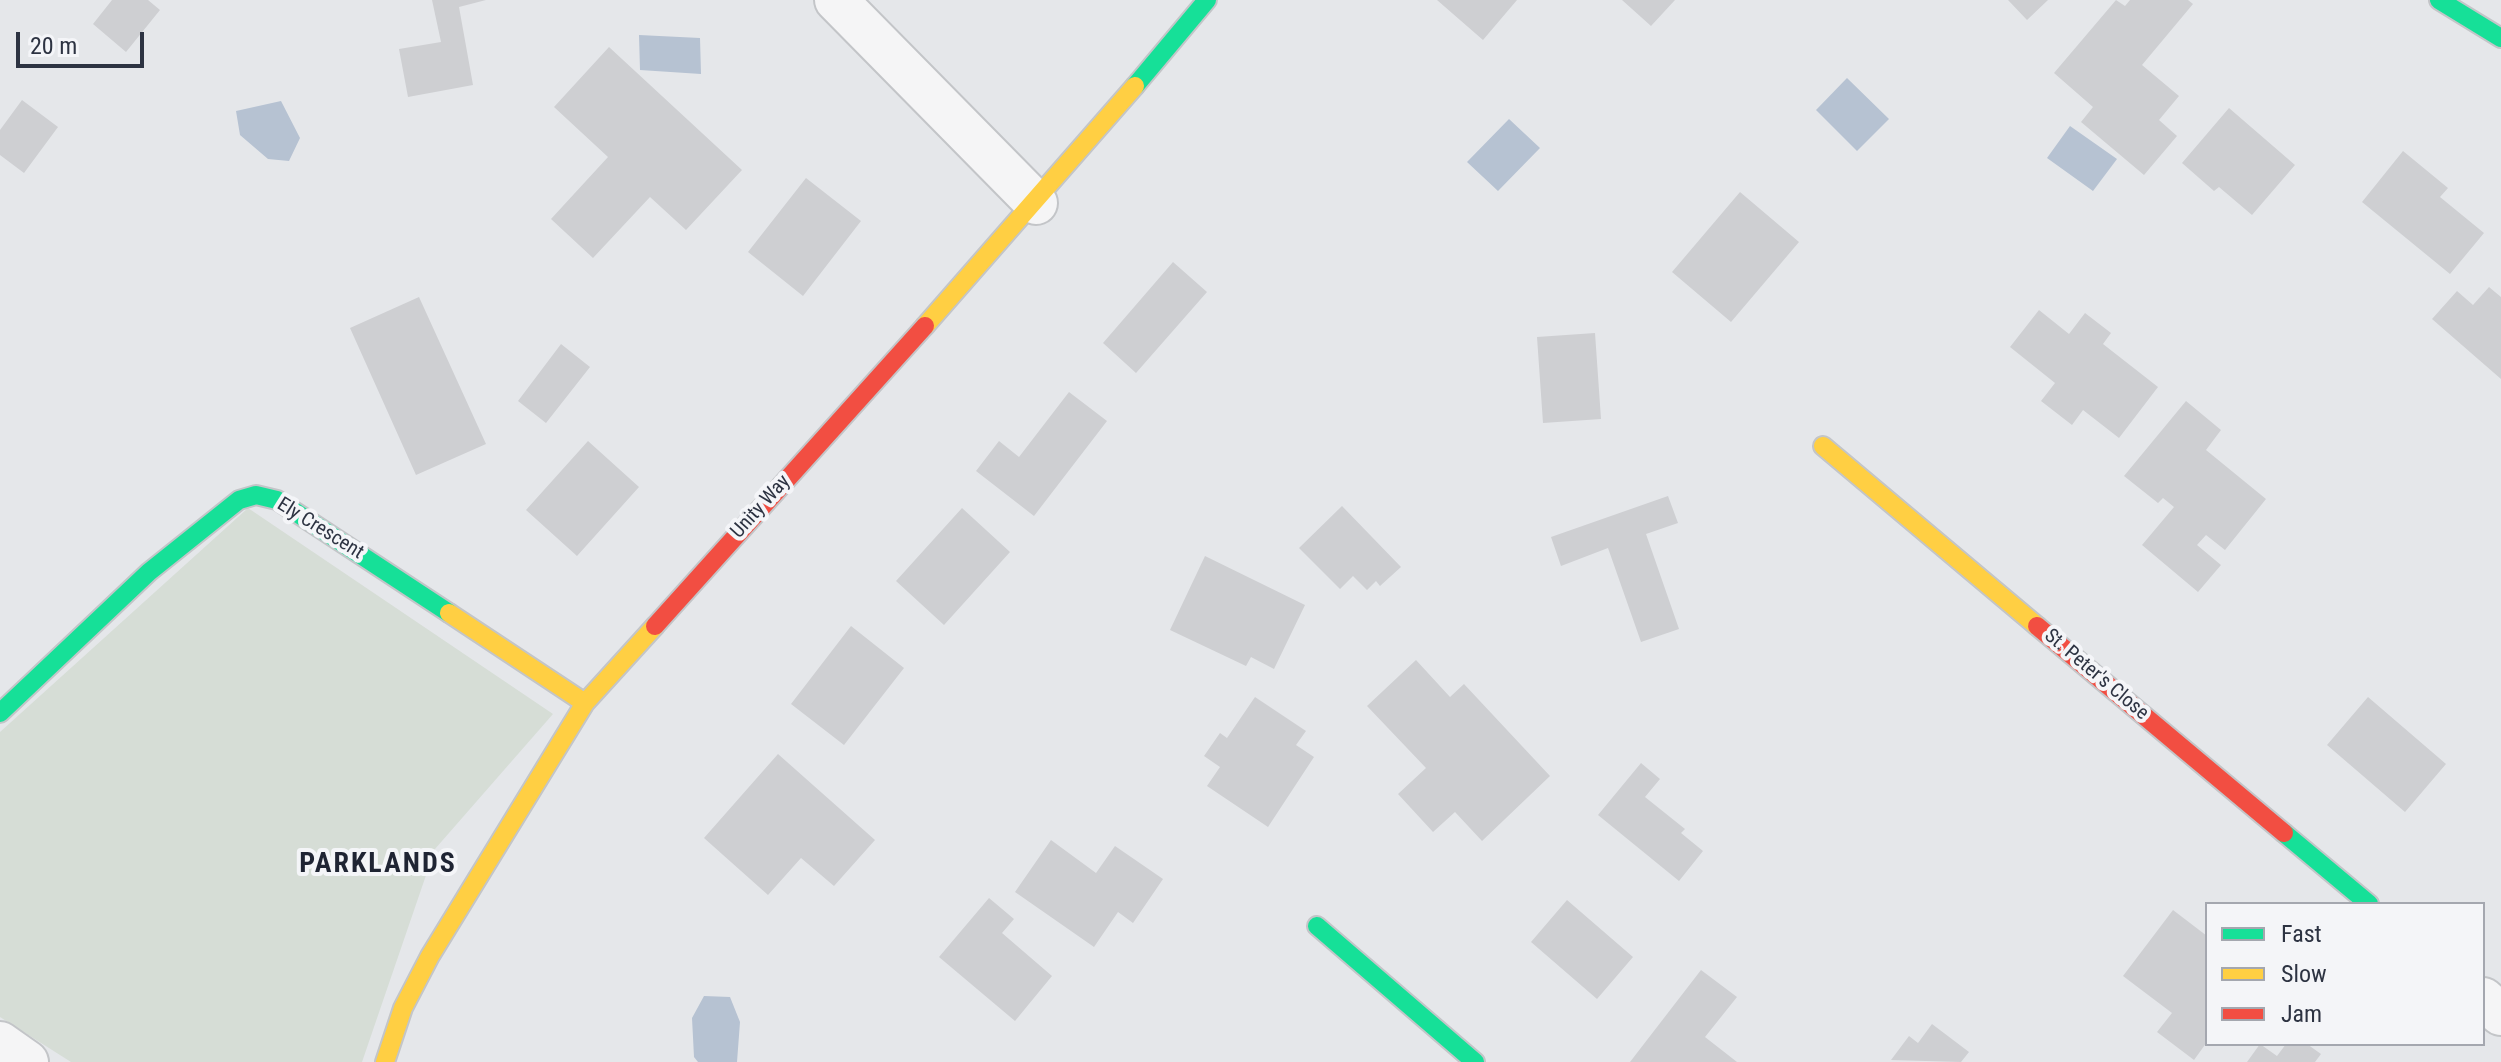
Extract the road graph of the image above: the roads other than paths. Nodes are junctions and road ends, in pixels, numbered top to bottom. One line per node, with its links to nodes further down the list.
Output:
1 (836, 0): 5 (street)
2 (1207, 0): 5 (street, Unity Way)
3 (2439, 0): 4 (street)
4 (2501, 38)
5 (1036, 203): 7 (street, Unity Way)
6 (1823, 446): 9 (street, St. Peter's Close)
7 (585, 703): 8 (street, Ely Crescent); 15 (street, Unity Way)
8 (0, 713)
9 (2367, 902)
10 (1317, 926): 16 (street)
11 (2485, 1001): 12 (street)
12 (2501, 1014)
13 (0, 1043): 14 (street)
14 (27, 1062)
15 (385, 1062)
16 (1475, 1062)

